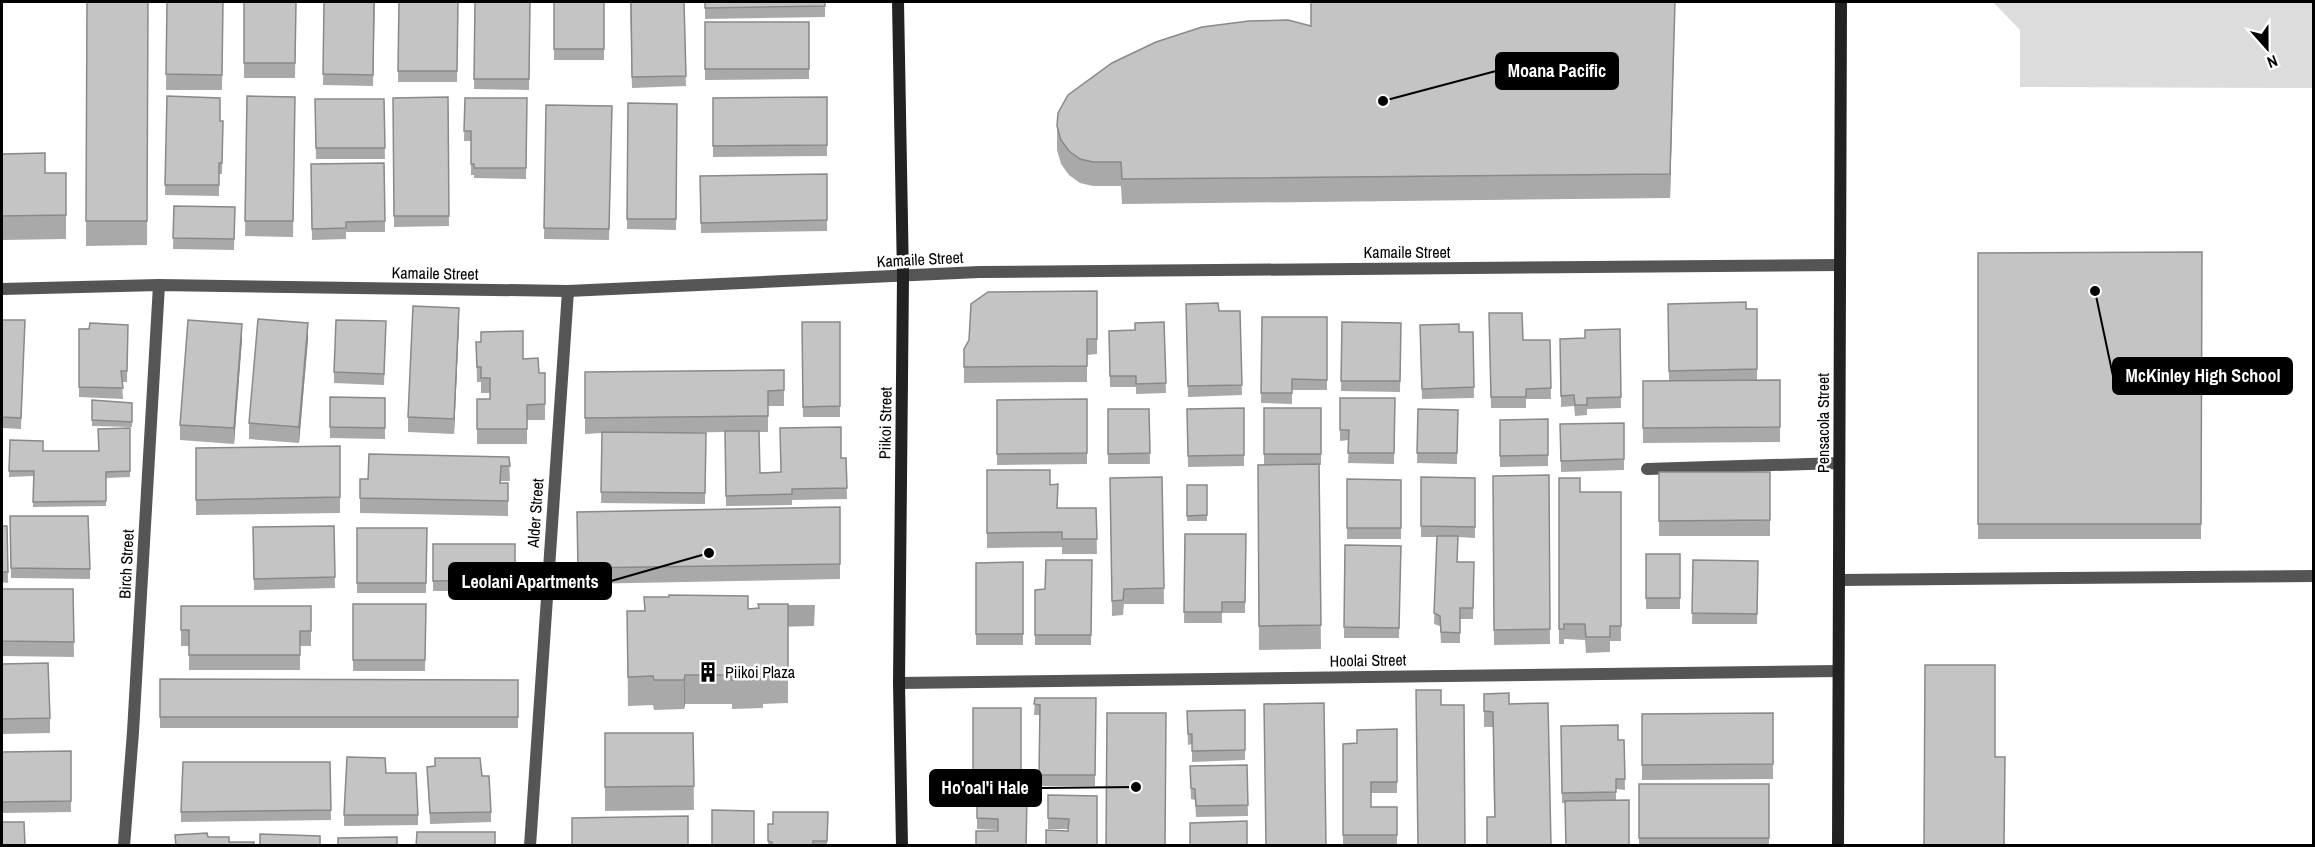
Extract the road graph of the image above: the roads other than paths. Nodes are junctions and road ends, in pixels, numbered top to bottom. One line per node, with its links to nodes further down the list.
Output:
1 (898, 2): 4 (main road, Piikoi Street)
2 (1840, 2): 3 (main road, Pensacola Street)
3 (1840, 265): 4 (street, Kamaile Street); 8 (main road, Pensacola Street)
4 (903, 277): 7 (street, Kamaile Street); 13 (main road, Piikoi Street)
5 (159, 285): 6 (street, Kamaile Street); 7 (street, Kamaile Street); 14 (street, Birch Street)
6 (2, 289)
7 (568, 291): 15 (street, Alder Street)
8 (1839, 463): 9 (street); 11 (main road, Pensacola Street)
9 (1647, 469)
10 (2313, 576): 11 (street)
11 (1839, 580): 12 (main road, Pensacola Street)
12 (1838, 671): 13 (street, Hoolai Street); 17 (main road, Pensacola Street)
13 (899, 682): 16 (main road, Piikoi Street)
14 (124, 846)
15 (530, 846)
16 (902, 846)
17 (1839, 846)

